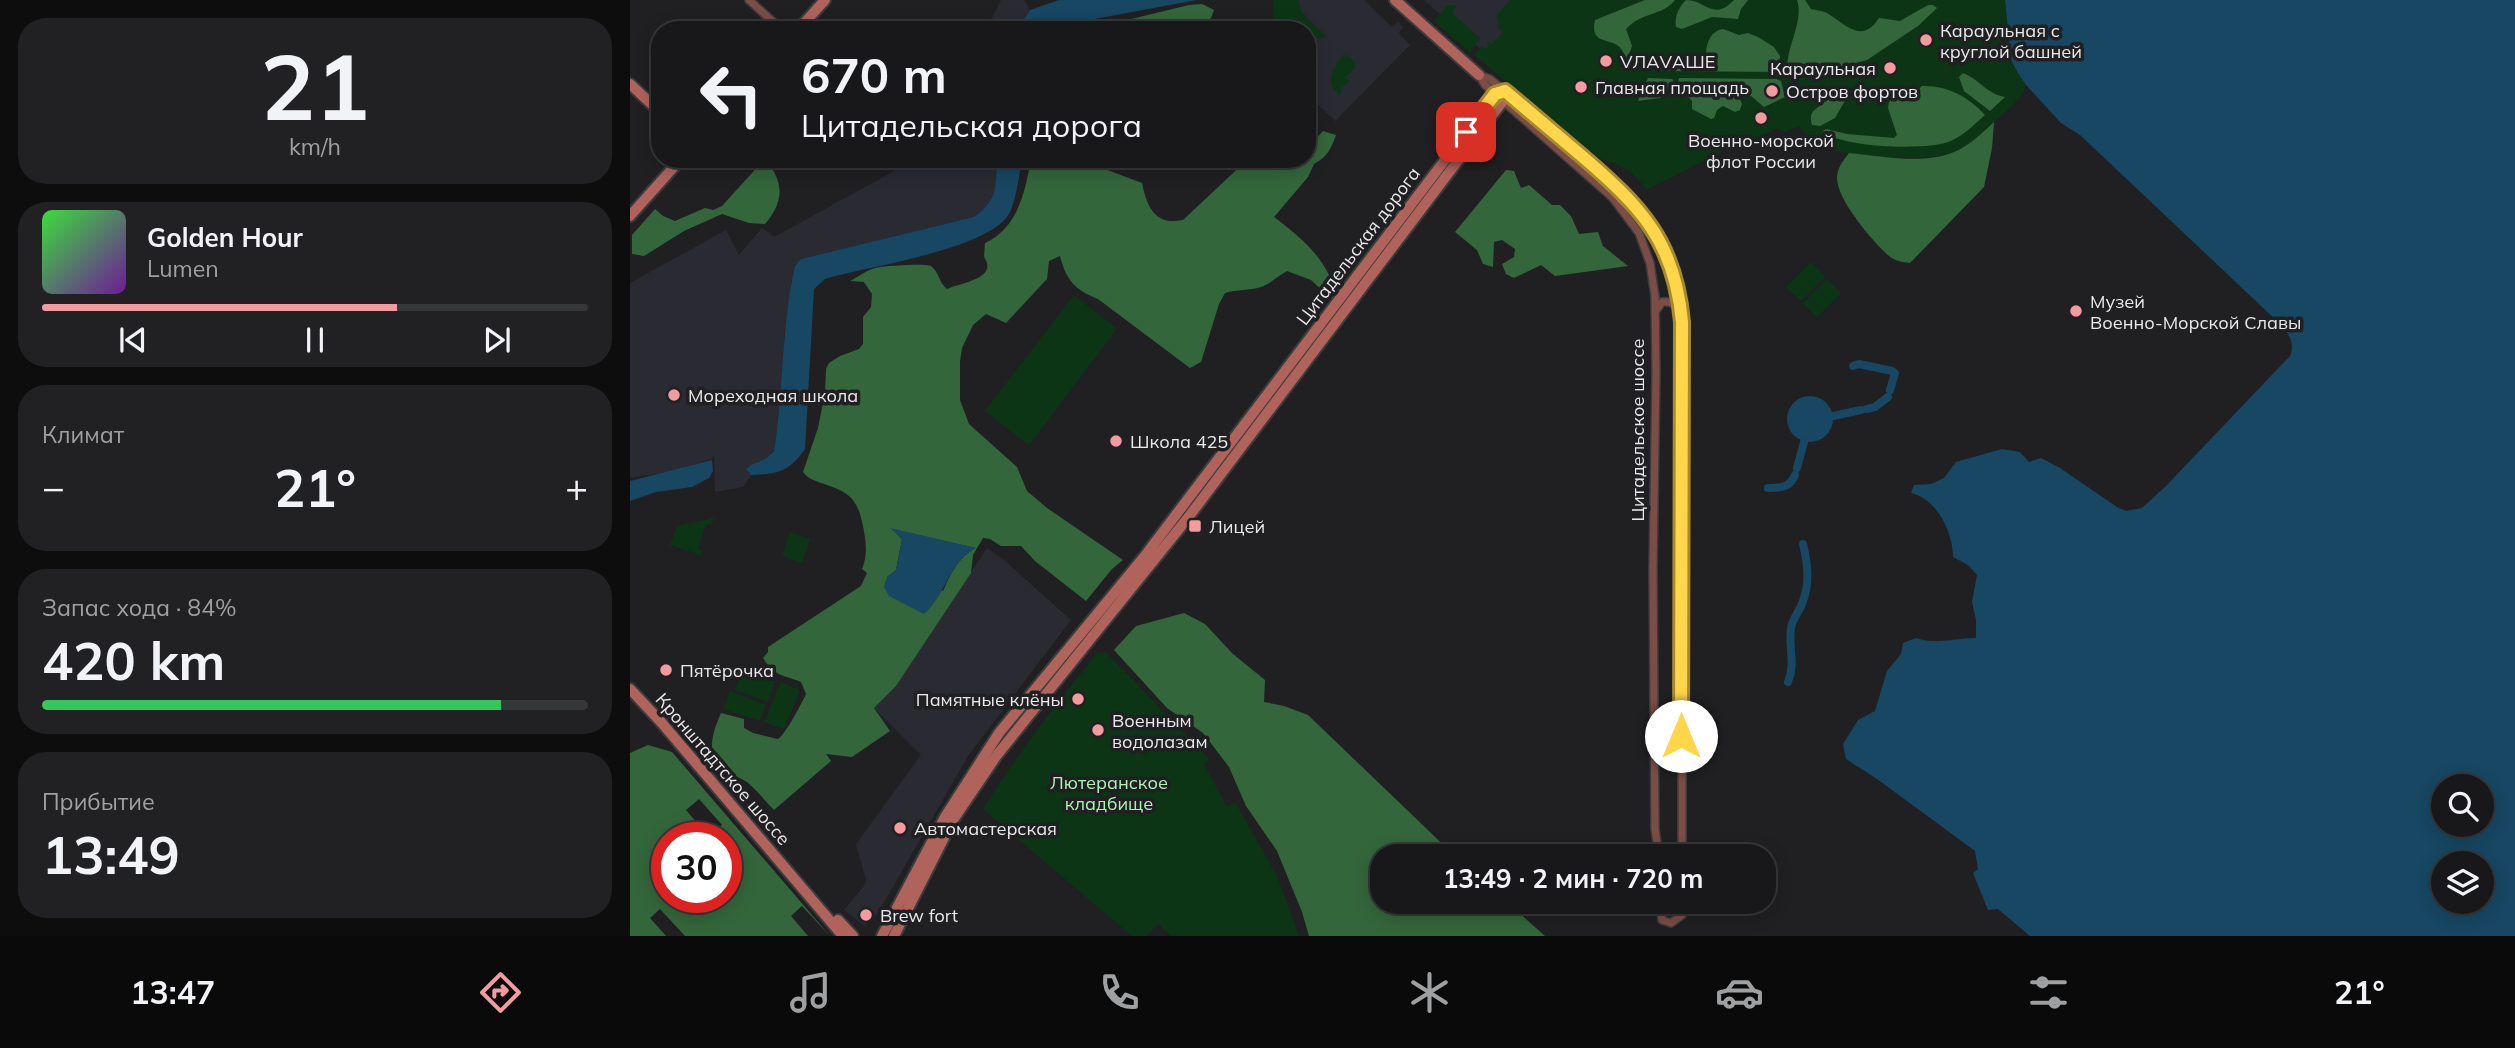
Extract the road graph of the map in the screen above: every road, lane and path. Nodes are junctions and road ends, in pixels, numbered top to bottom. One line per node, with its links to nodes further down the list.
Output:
1 (749, 0): 4 (street)
2 (825, 0): 5 (street)
3 (1395, 0): 6 (street, Цитадельское шоссе)
4 (772, 21)
5 (806, 21)
6 (1479, 75): 8 (street, Цитадельское шоссе)
7 (630, 84): 9 (street)
8 (1501, 95): 12 (street, Цитадельское шоссе); 13 (street, Цитадельское шоссе); 20 (street, Цитадельская дорога)
9 (651, 104)
10 (673, 168): 11 (street)
11 (630, 216)
12 (1655, 312): 13 (street); 15 (street, Цитадельское шоссе)
13 (1682, 322): 16 (street, Цитадельское шоссе)
14 (630, 690): 17 (street, Кронштадтское шоссе)
15 (1657, 844)
16 (1682, 844)
17 (788, 872): 21 (street, Кронштадтское шоссе); 22 (street, Кронштадтское шоссе)
18 (1661, 914): 19 (street)
19 (1682, 914)
20 (885, 935)
21 (842, 936)
22 (853, 936)

